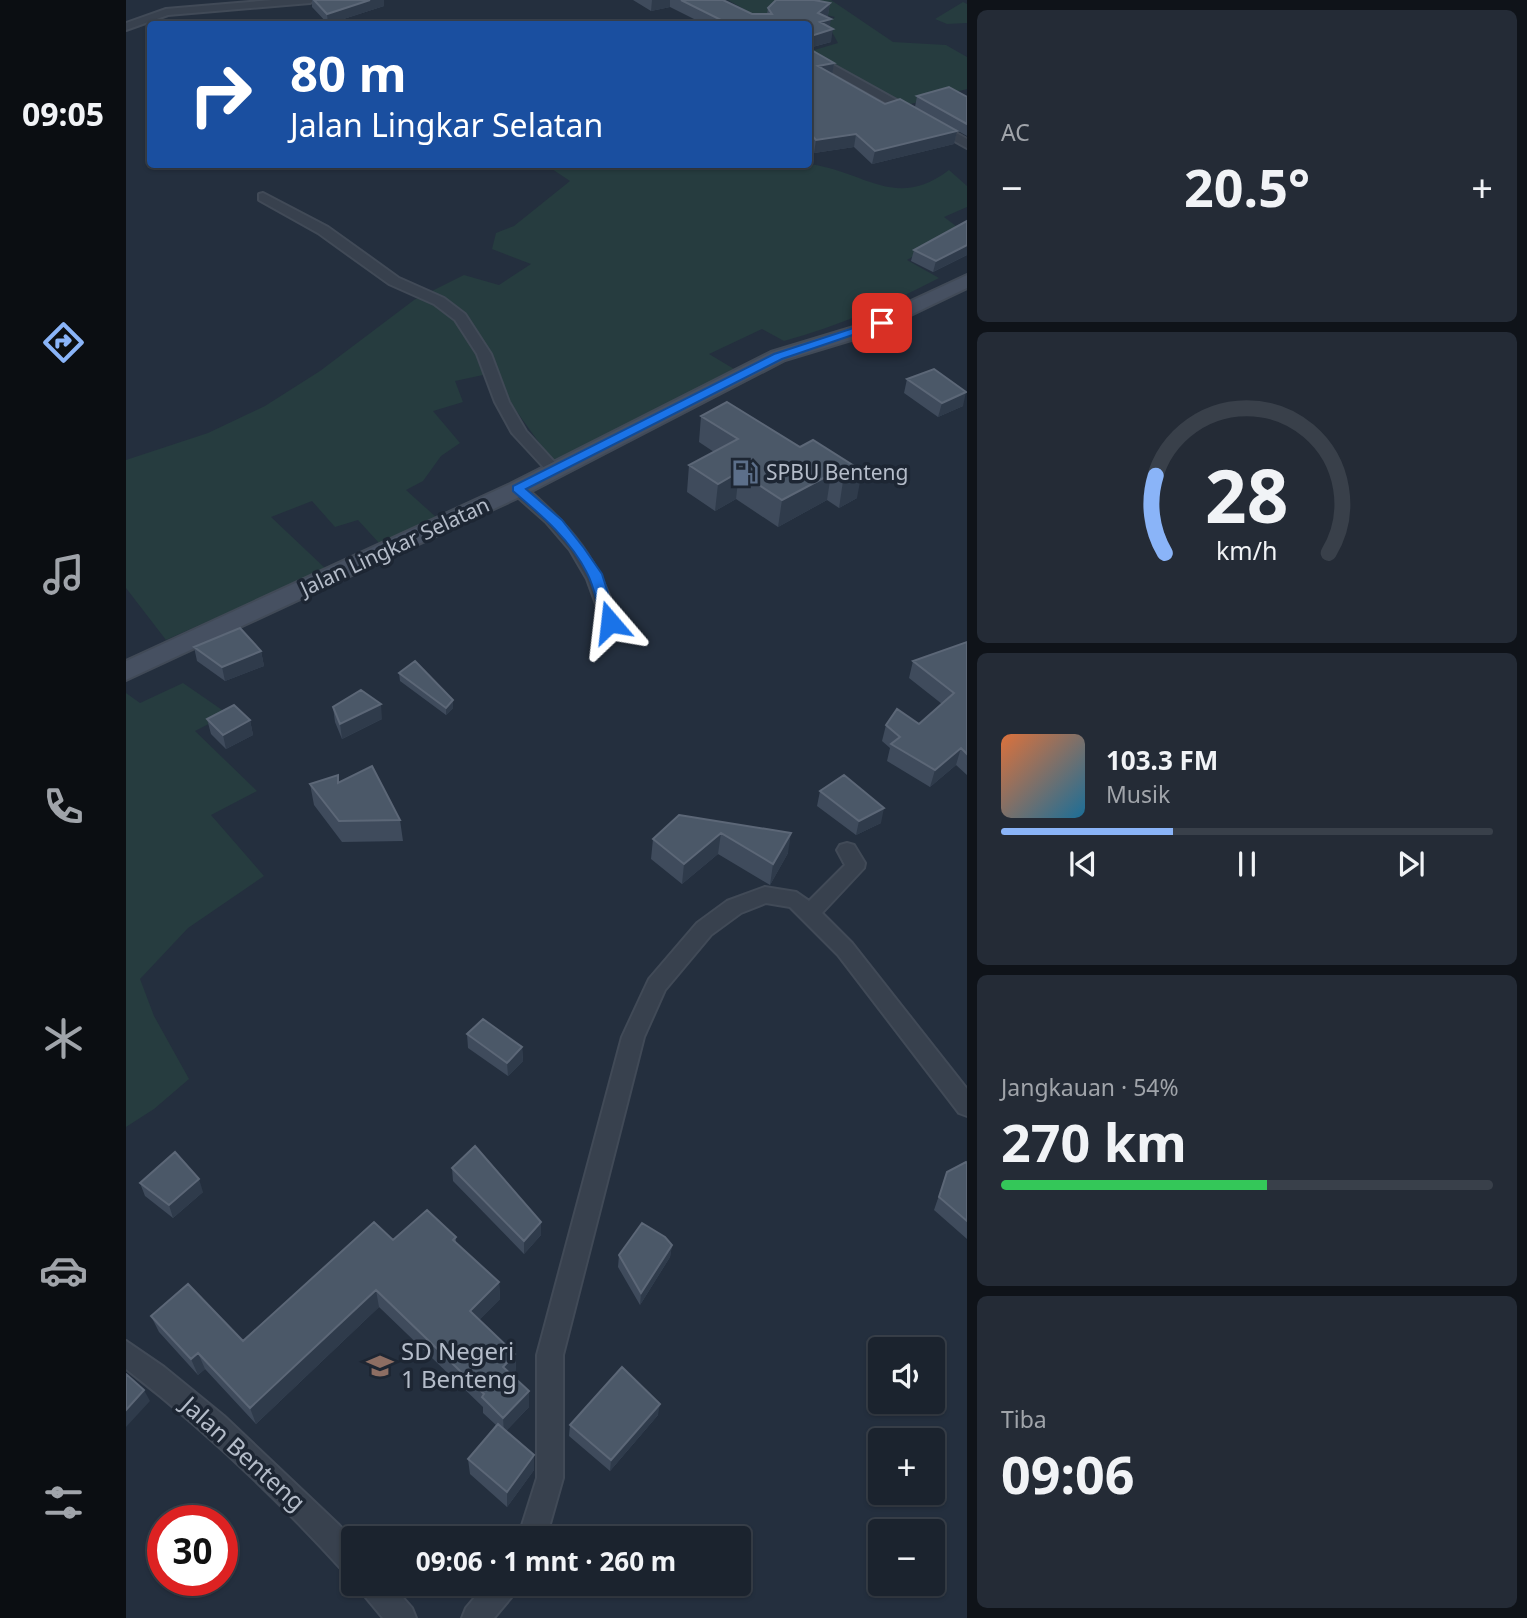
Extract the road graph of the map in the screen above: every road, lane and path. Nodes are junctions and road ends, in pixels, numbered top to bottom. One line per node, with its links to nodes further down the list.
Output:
1 (310, 0): 2 (street)
2 (126, 27)
3 (812, 56): 4 (street)
4 (967, 144)
5 (263, 198): 7 (street)
6 (967, 281): 7 (street, Jalan Lingkar Selatan)
7 (554, 470): 8 (street, Jalan Lingkar Selatan)
8 (517, 489): 9 (street); 10 (street, Jalan Lingkar Selatan)
9 (610, 622)
10 (126, 671)
11 (847, 850): 12 (street)
12 (811, 912): 13 (street); 15 (street)
13 (967, 1106)
14 (126, 1353): 16 (street, Jalan Benteng)
15 (536, 1526)
16 (341, 1547)
17 (383, 1596): 19 (street)
18 (494, 1596): 20 (street)
19 (402, 1618)
20 (476, 1618)

